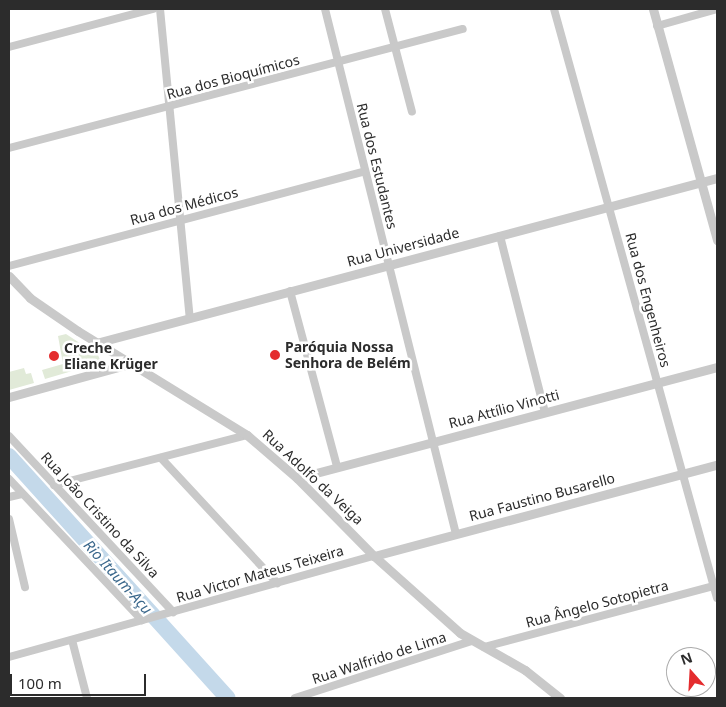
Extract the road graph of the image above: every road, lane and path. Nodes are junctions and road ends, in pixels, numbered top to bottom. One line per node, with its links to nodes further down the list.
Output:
1 (153, 9): 10 (street)
2 (160, 9): 13 (street)
3 (325, 9): 12 (street, Rua dos Estudantes)
4 (385, 9): 11 (street)
5 (554, 9): 19 (street, Rua dos Engenheiros)
6 (653, 9): 8 (street)
7 (717, 9): 8 (street)
8 (657, 26): 18 (street)
9 (463, 29): 11 (street, Rua dos Bioquímicos)
10 (9, 47)
11 (395, 47): 12 (street, Rua dos Bioquímicos); 14 (street)
12 (338, 62): 13 (street, Rua dos Bioquímicos); 16 (street, Rua dos Estudantes)
13 (169, 106): 15 (street, Rua dos Bioquímicos); 20 (street)
14 (412, 112)
15 (9, 148)
16 (365, 171): 20 (street, Rua dos Médicos); 23 (street, Rua dos Estudantes)
17 (717, 178): 18 (street, Rua Universidade)
18 (701, 182): 19 (street, Rua Universidade); 22 (street)
19 (609, 207): 21 (street, Rua Universidade); 31 (street, Rua dos Engenheiros)
20 (180, 220): 24 (street, Rua dos Médicos); 27 (street)
21 (500, 236): 23 (street, Rua Universidade); 33 (street)
22 (717, 240)
23 (389, 265): 26 (street, Rua Universidade); 36 (street, Rua dos Estudantes)
24 (9, 266)
25 (9, 276): 28 (street, Rua Adolfo da Veiga)
26 (290, 291): 27 (street, Rua Universidade); 39 (street)
27 (190, 318): 28 (street, Rua Universidade)
28 (96, 343): 29 (street, Rua Adolfo da Veiga)
29 (129, 364): 32 (street); 34 (street, Rua Adolfo da Veiga)
30 (717, 367): 31 (street, Rua Attílio Vinotti)
31 (658, 383): 33 (street, Rua Attílio Vinotti); 40 (street, Rua dos Engenheiros)
32 (9, 397)
33 (545, 412): 36 (street, Rua Attílio Vinotti)
34 (247, 435): 37 (street); 41 (street, Rua Adolfo da Veiga)
35 (9, 436): 43 (street, Rua João Cristino da Silva)
36 (433, 442): 39 (street, Rua Attílio Vinotti); 47 (street, Rua dos Estudantes)
37 (161, 458): 43 (street); 49 (street)
38 (717, 465): 40 (street, Rua Faustino Busarello)
39 (337, 467): 41 (street, Rua Attílio Vinotti)
40 (683, 474): 47 (street, Rua Faustino Busarello); 50 (street, Rua dos Engenheiros)
41 (297, 478): 48 (street, Rua Adolfo da Veiga)
42 (9, 479): 44 (street)
43 (54, 485): 53 (street, Rua João Cristino da Silva)
44 (22, 494): 45 (street); 54 (street)
45 (9, 497)
46 (9, 519): 51 (street)
47 (456, 534): 48 (street, Rua Faustino Busarello)
48 (374, 556): 49 (street, Rua Victor Mateus Teixeira); 56 (street, Rua Adolfo da Veiga)
49 (277, 583): 53 (street, Rua Victor Mateus Teixeira)
50 (716, 585): 52 (street, Rua dos Engenheiros); 57 (street, Rua Ângelo Sotopietra)
51 (25, 587)
52 (717, 598)
53 (173, 612): 54 (street, Rua Victor Mateus Teixeira)
54 (145, 620): 55 (street, Rua Victor Mateus Teixeira)
55 (72, 640): 58 (street, Rua Victor Mateus Teixeira); 59 (street)
56 (471, 641): 57 (street, Rua Adolfo da Veiga); 60 (street, Rua Walfrido de Lima)
57 (484, 647): 61 (street, Rua Adolfo da Veiga)
58 (9, 658)
59 (87, 698)
60 (295, 698)
61 (560, 698)

